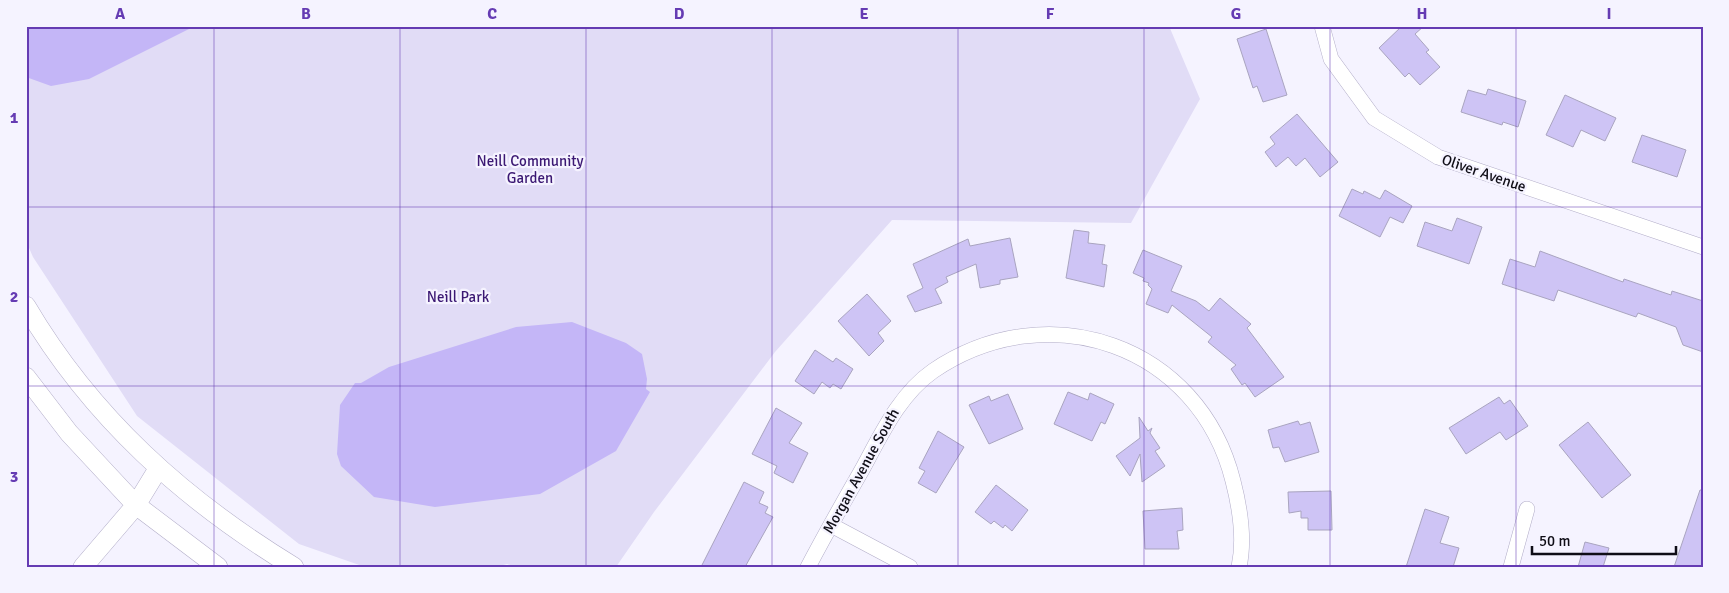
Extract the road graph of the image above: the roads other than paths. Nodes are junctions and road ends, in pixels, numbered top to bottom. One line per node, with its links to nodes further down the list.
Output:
1 (1322, 26): 2 (street, Oliver Avenue)
2 (1703, 247)
3 (26, 306): 5 (street)
4 (26, 377): 6 (street)
5 (158, 469): 6 (street); 11 (street)
6 (136, 505): 9 (street); 10 (street)
7 (1527, 510): 15 (street)
8 (831, 525): 12 (street, Morgan Avenue South); 13 (street); 14 (street, Morgan Avenue South)
9 (83, 567)
10 (218, 567)
11 (294, 567)
12 (808, 567)
13 (910, 567)
14 (1239, 567)
15 (1511, 567)

